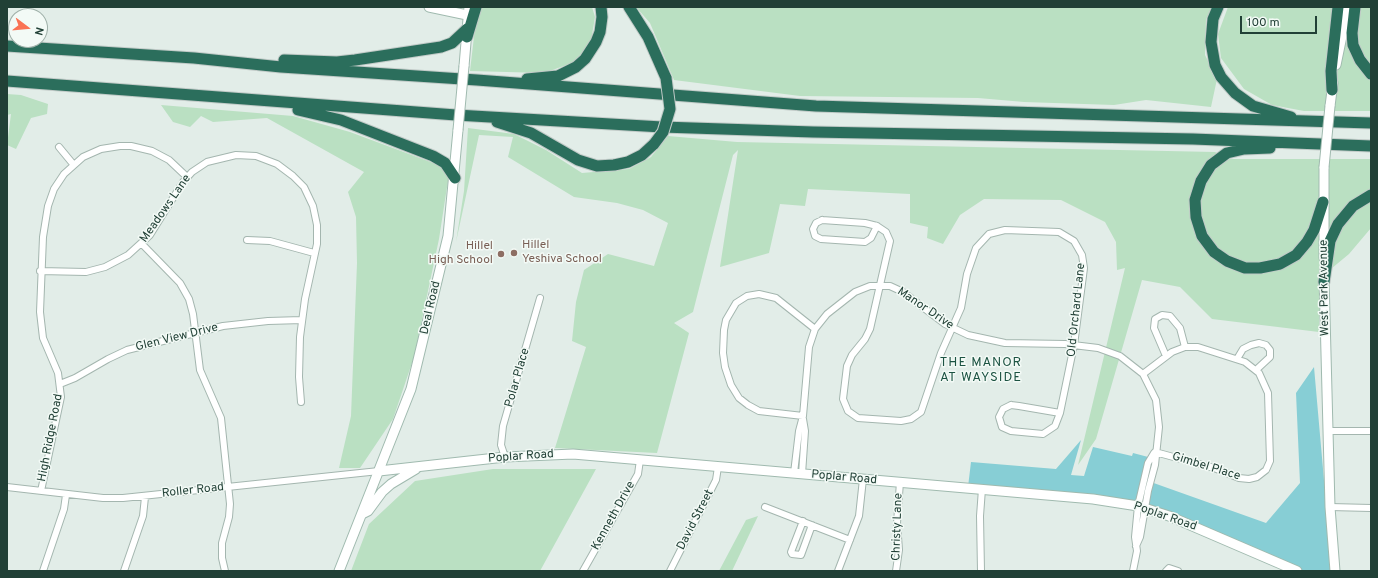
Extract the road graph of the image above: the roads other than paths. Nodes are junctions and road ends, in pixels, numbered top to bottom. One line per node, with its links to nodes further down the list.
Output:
1 (429, 7): 9 (street)
2 (476, 7): 10 (highway)
3 (601, 7): 14 (highway)
4 (629, 7): 18 (highway, bridge)
5 (1218, 7): 19 (highway)
6 (1338, 7): 16 (highway)
7 (1348, 7): 16 (street, West Park Avenue)
8 (1355, 7): 13 (highway)
9 (468, 11): 10 (street, Deal Road)
10 (466, 35): 12 (highway); 26 (street, Deal Road, bridge)
11 (7, 46): 12 (highway)
12 (194, 58): 14 (highway)
13 (1371, 74)
14 (477, 80): 19 (highway)
15 (7, 81): 17 (highway)
16 (1332, 90): 28 (street, West Park Avenue, bridge)
17 (261, 101): 18 (highway); 26 (highway)
18 (475, 117): 21 (highway)
19 (1309, 121): 20 (highway)
20 (1371, 123)
21 (1304, 144): 22 (highway); 28 (highway)
22 (1371, 146)
23 (59, 148): 24 (street)
24 (73, 164): 25 (street, High Ridge Road); 33 (street, High Ridge Road)
25 (187, 177): 31 (street, Meadows Lane); 32 (street, Meadows Lane)
26 (455, 178): 53 (street, Deal Road)
27 (1371, 195): 34 (highway)
28 (1323, 202): 34 (street, West Park Avenue)
29 (877, 226): 29 (street); 35 (street, Old Orchard Lane)
30 (247, 240): 32 (street)
31 (142, 244): 33 (street, Meadows Lane); 40 (street)
32 (314, 253): 37 (street, Meadows Lane)
33 (40, 271): 47 (street, High Ridge Road)
34 (1324, 282): 51 (street, West Park Avenue)
35 (881, 286): 38 (street, Manor Drive); 38 (street, Old Orchard Lane); 39 (street, Manor Drive)
36 (540, 298): 55 (street, Polar Place)
37 (302, 320): 40 (street, Glen View Drive); 48 (street, Meadows Lane)
38 (953, 328): 41 (street, Manor Drive); 41 (street, Old Orchard Lane)
39 (815, 329): 50 (street, Manor Drive); 50 (street)
40 (195, 333): 47 (street, Glen View Drive); 65 (street)
41 (1074, 345): 46 (street, Manor Drive); 49 (street, Old Orchard Lane)
42 (1185, 347): 43 (street, Gimbel Place); 43 (street); 44 (street, Gimbel Place)
43 (1166, 356): 46 (street, Gimbel Place)
44 (1237, 359): 45 (street, Gimbel Place); 45 (street)
45 (1256, 370): 54 (street, Gimbel Place)
46 (1143, 374): 54 (street, Manor Drive)
47 (60, 384): 67 (street, High Ridge Road)
48 (301, 402)
49 (1060, 413): 49 (street, Old Orchard Lane)
50 (803, 416): 61 (street, Manor Drive)
51 (1328, 430): 52 (street); 72 (street, West Park Avenue)
52 (1371, 431)
53 (387, 451): 58 (street); 60 (street, Deal Road)
54 (1155, 452): 71 (street, Manor Drive)
55 (505, 458): 56 (street, Poplar Road); 59 (street, Poplar Road)
56 (640, 460): 57 (street, Poplar Road); 82 (street, Kenneth Drive)
57 (718, 467): 61 (street, Poplar Road); 83 (street, David Street)
58 (397, 468): 59 (street, Poplar Road); 60 (street, Poplar Road)
59 (417, 468): 74 (street)
60 (379, 470): 65 (street, Roller Road); 74 (street, Deal Road)
61 (798, 474): 62 (street, Poplar Road)
62 (863, 479): 63 (street, Poplar Road); 77 (street)
63 (900, 482): 66 (street, Poplar Road); 85 (street, Christy Lane)
64 (7, 487): 67 (street, Roller Road)
65 (229, 488): 69 (street, Roller Road); 80 (street)
66 (982, 489): 71 (street, Poplar Road); 86 (street)
67 (41, 491): 68 (street, Roller Road)
68 (66, 495): 69 (street, Roller Road); 78 (street)
69 (145, 497): 79 (street)
70 (764, 507): 75 (street)
71 (1142, 507): 87 (street, Manor Drive); 90 (street, Poplar Road)
72 (1330, 507): 73 (street); 91 (street, West Park Avenue)
73 (1371, 508)
74 (361, 515): 81 (street, Deal Road)
75 (803, 521): 76 (street); 76 (street)
76 (812, 525): 77 (street)
77 (850, 540): 84 (street)
78 (43, 571)
79 (124, 571)
80 (225, 571)
81 (339, 571)
82 (583, 571)
83 (670, 571)
84 (838, 571)
85 (896, 571)
86 (982, 571)
87 (1133, 571)
88 (1166, 571): 89 (street)
89 (1178, 571)
90 (1297, 571)
91 (1335, 571)

